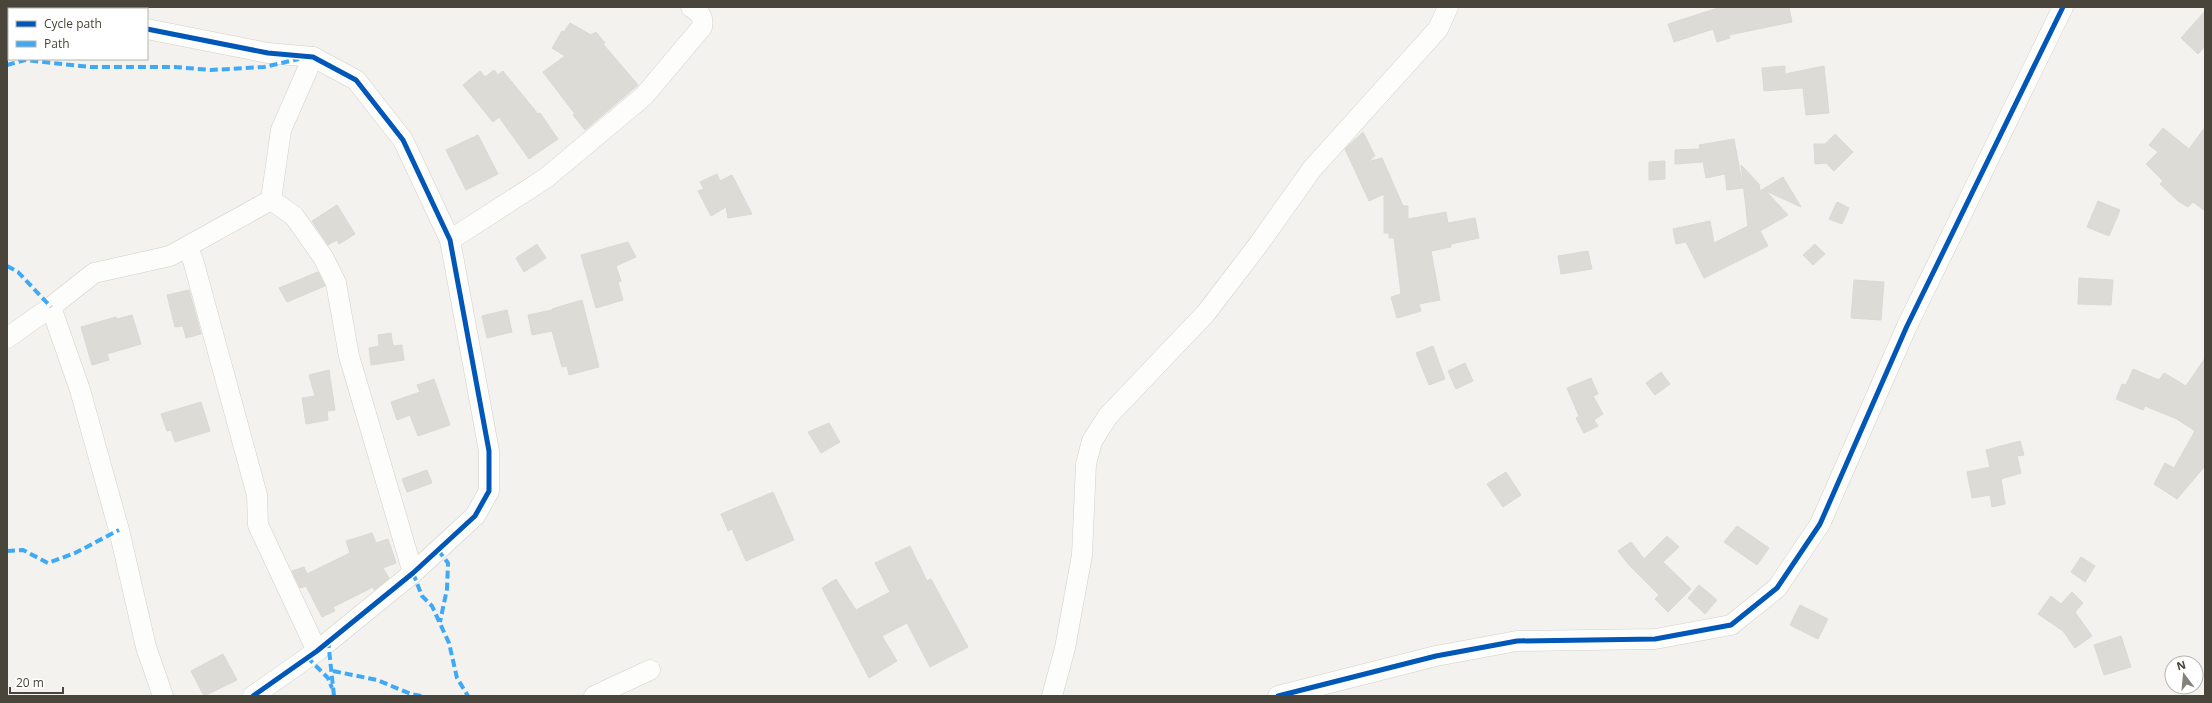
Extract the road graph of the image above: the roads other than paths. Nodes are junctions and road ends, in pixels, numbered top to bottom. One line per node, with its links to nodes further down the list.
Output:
1 (691, 7): 7 (street)
2 (1448, 7): 17 (street)
3 (2064, 7): 18 (street)
4 (148, 29): 5 (street)
5 (313, 57): 6 (street); 7 (street)
6 (271, 200): 8 (street); 11 (street)
7 (450, 240): 11 (street)
8 (187, 247): 9 (street); 12 (street)
9 (51, 307): 10 (street); 14 (street)
10 (7, 338)
11 (413, 574): 12 (street)
12 (317, 651): 15 (street)
13 (650, 670): 16 (street)
14 (163, 696)
15 (253, 696)
16 (594, 696)
17 (1052, 696)
18 (1278, 696)

